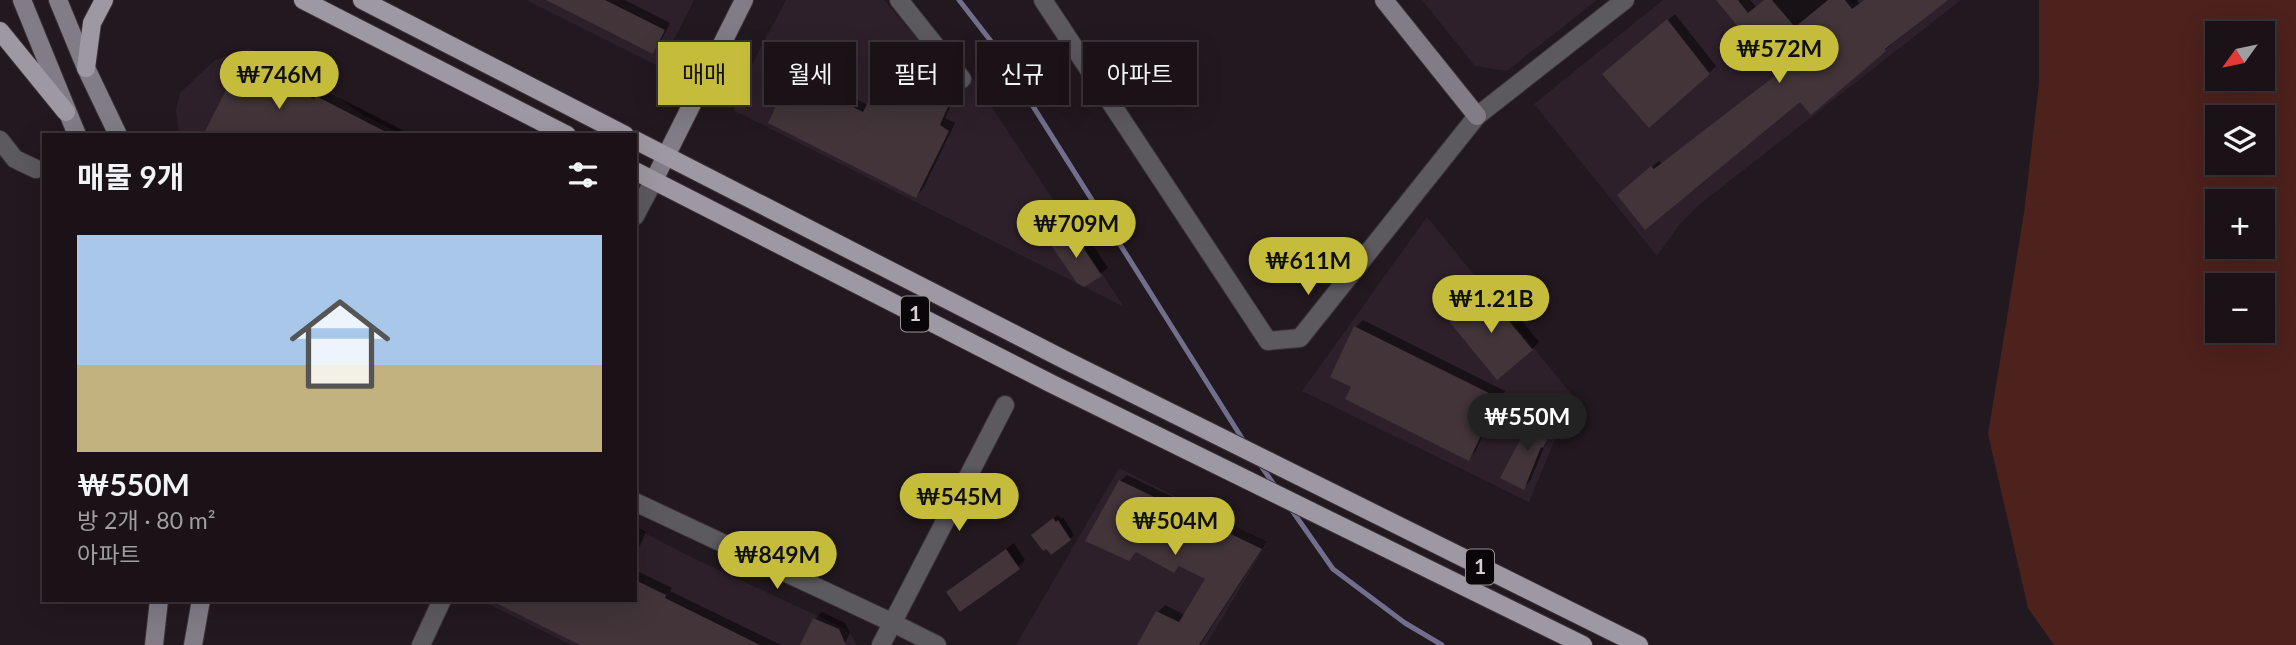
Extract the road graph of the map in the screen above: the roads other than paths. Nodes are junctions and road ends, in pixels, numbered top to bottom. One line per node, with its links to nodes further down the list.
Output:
1 (22, 0): 14 (main road)
2 (58, 0): 13 (main road)
3 (104, 0): 13 (main road)
4 (303, 0): 18 (main road)
5 (362, 0): 19 (main road)
6 (744, 0): 22 (main road)
7 (899, 0): 12 (street)
8 (1042, 0): 15 (street)
9 (1384, 0): 15 (main road)
10 (1625, 0): 15 (street)
11 (0, 31): 14 (main road)
12 (932, 42)
13 (86, 68): 17 (main road)
14 (66, 112): 16 (main road)
15 (1478, 116)
16 (76, 133)
17 (117, 133)
18 (564, 133)
19 (621, 133)
20 (0, 140): 23 (street)
21 (637, 141): 22 (main road, 1)
22 (666, 156): 25 (main road); 39 (main road, 1)
23 (36, 169)
24 (637, 171): 25 (main road, 1)
25 (654, 180): 26 (street); 38 (main road, 1)
26 (637, 212)
27 (1005, 405): 32 (street)
28 (637, 503): 32 (street)
29 (159, 602): 33 (main road)
30 (201, 602): 34 (main road)
31 (441, 602): 35 (street)
32 (891, 622): 36 (street); 37 (street)
33 (154, 645)
34 (193, 645)
35 (421, 645)
36 (881, 645)
37 (937, 645)
38 (1583, 645)
39 (1639, 645)

